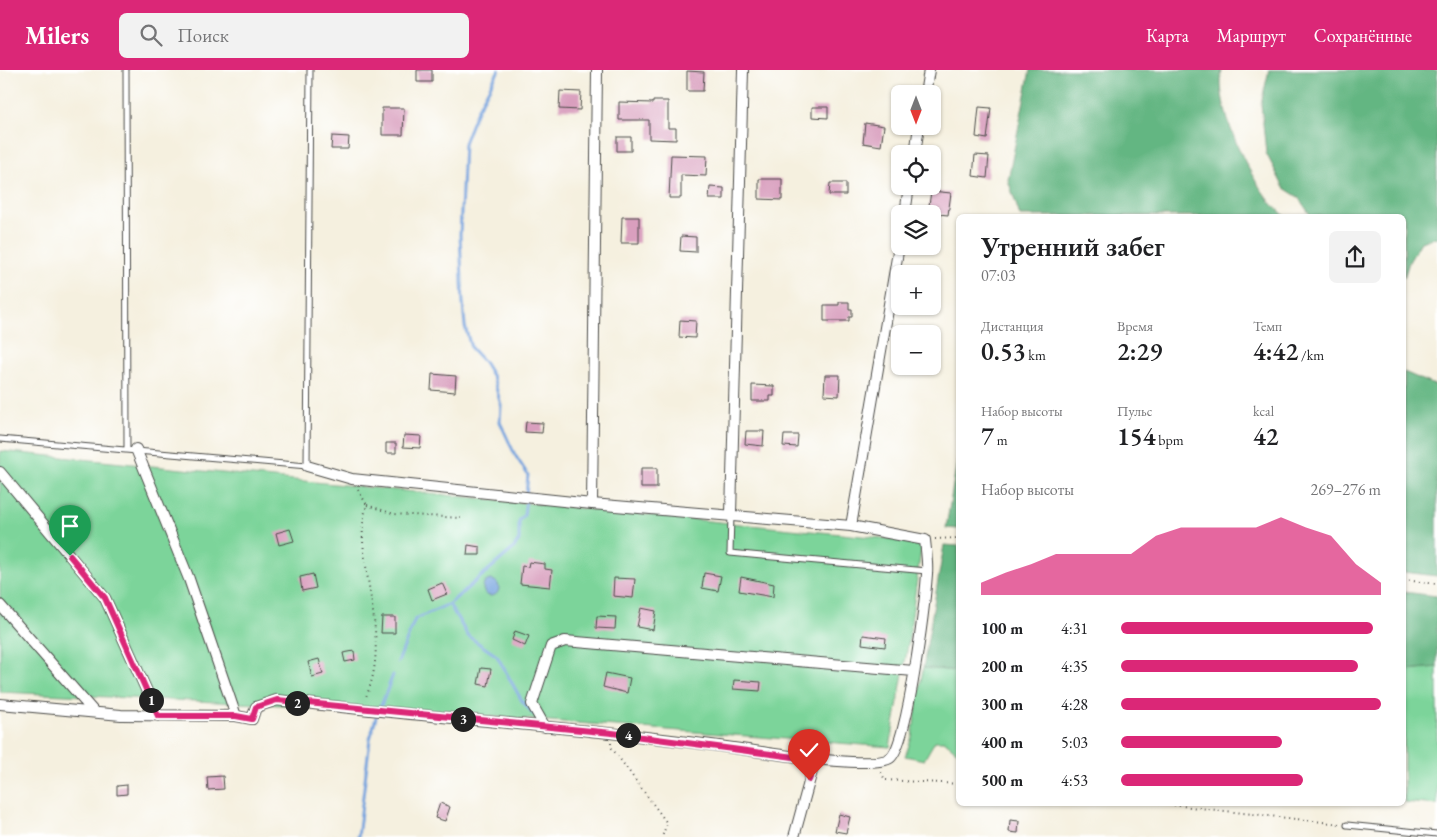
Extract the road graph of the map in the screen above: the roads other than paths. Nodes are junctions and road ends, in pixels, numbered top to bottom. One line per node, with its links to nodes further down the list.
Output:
1 (126, 70): 9 (lane)
2 (310, 70): 10 (lane)
3 (597, 70): 12 (street)
4 (743, 70): 13 (street)
5 (929, 70): 6 (street)
6 (926, 85)
7 (897, 255): 14 (street)
8 (0, 439): 9 (lane)
9 (131, 449): 10 (lane); 21 (street)
10 (308, 466): 12 (street)
11 (0, 472): 20 (street)
12 (592, 504): 13 (street)
13 (731, 514): 14 (street); 15 (lane)
14 (851, 526): 15 (street)
15 (928, 572): 17 (street)
16 (0, 605): 19 (street)
17 (914, 671): 22 (street); 23 (street)
18 (0, 704): 19 (street)
19 (94, 712): 20 (street)
20 (158, 716): 21 (street)
21 (236, 716): 22 (street)
22 (545, 727): 23 (street)
23 (816, 760): 26 (street)
24 (1347, 825): 25 (lane)
25 (1437, 834)
26 (794, 837)

